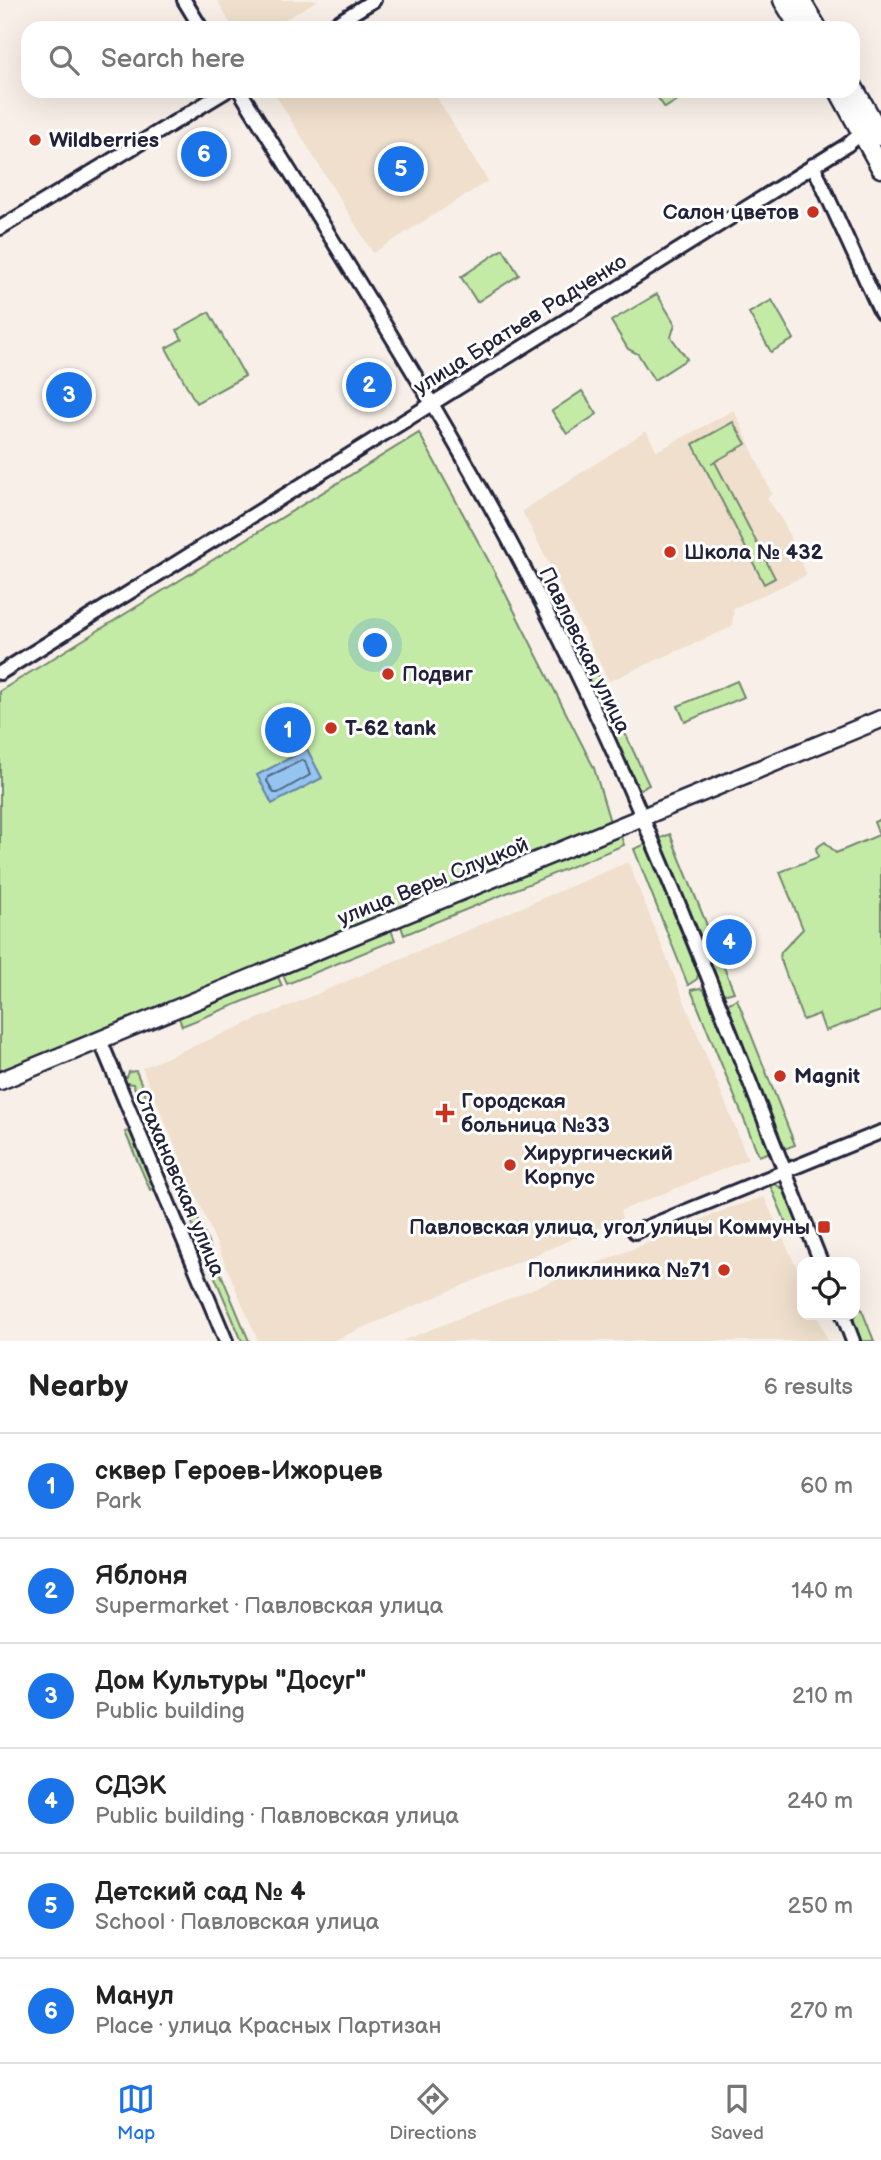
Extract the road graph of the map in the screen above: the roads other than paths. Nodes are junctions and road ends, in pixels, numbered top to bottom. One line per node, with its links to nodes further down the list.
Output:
1 (184, 0): 5 (street)
2 (374, 0): 6 (street)
3 (783, 0): 7 (main road)
4 (800, 0): 8 (main road)
5 (197, 21)
6 (340, 21)
7 (796, 21)
8 (813, 21)
9 (214, 98): 16 (street)
10 (244, 98): 18 (street, Павловская улица)
11 (846, 98): 13 (main road)
12 (859, 98): 13 (main road)
13 (875, 127): 14 (street, улица Братьев Радченко); 15 (main road)
14 (813, 165): 17 (street); 18 (street, улица Братьев Радченко)
15 (881, 167)
16 (0, 228)
17 (881, 313)
18 (432, 404): 19 (street, улица Братьев Радченко); 21 (street, Павловская улица)
19 (0, 673)
20 (881, 719): 21 (street, улица Веры Слуцкой)
21 (643, 818): 22 (street, улица Веры Слуцкой); 25 (street, Павловская улица)
22 (100, 1040): 23 (street, улица Веры Слуцкой); 29 (street, Стахановская улица)
23 (0, 1081)
24 (881, 1132): 25 (street)
25 (785, 1171): 26 (street); 27 (street, Павловская улица)
26 (635, 1232)
27 (819, 1257)
28 (845, 1320): 30 (street)
29 (226, 1341)
30 (853, 1341)

